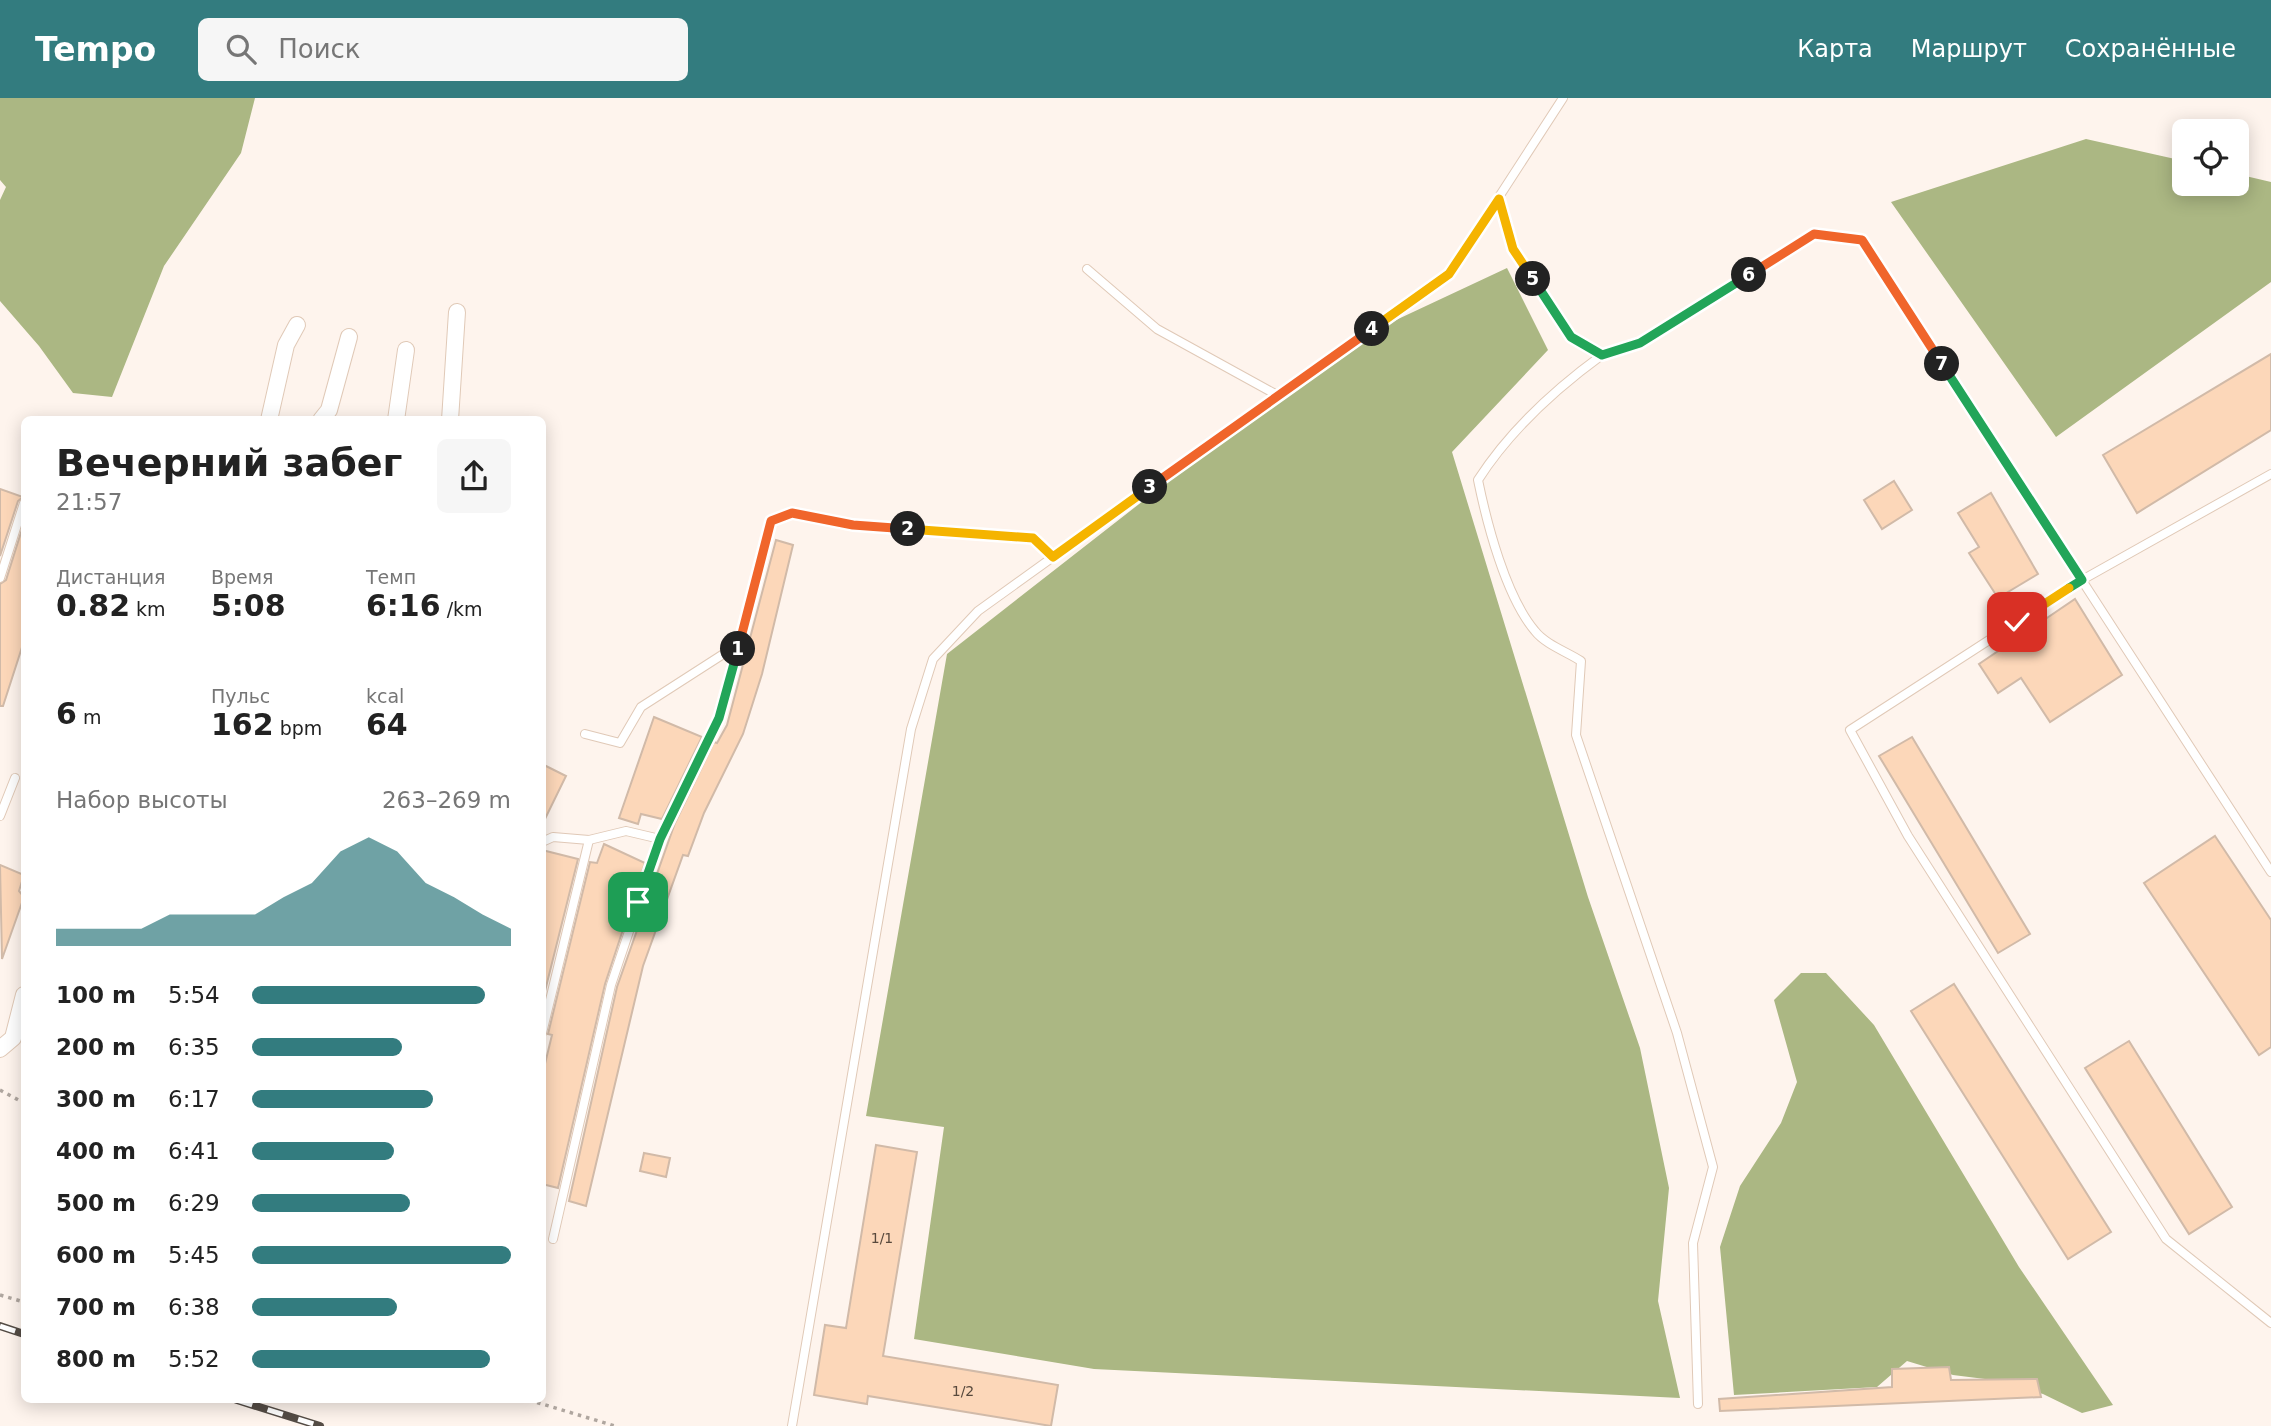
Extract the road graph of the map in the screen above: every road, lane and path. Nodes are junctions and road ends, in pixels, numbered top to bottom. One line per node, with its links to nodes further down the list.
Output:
1 (1563, 98): 2 (lane)
2 (1499, 199): 8 (lane); 9 (lane)
3 (1087, 270): 9 (lane)
4 (457, 312): 13 (street)
5 (297, 325): 10 (street)
6 (349, 337): 11 (street)
7 (406, 349): 12 (street)
8 (1602, 355): 18 (lane); 37 (lane)
9 (1277, 395): 16 (lane)
10 (270, 416)
11 (324, 416)
12 (397, 416)
13 (450, 416)
14 (2271, 474): 18 (lane)
15 (21, 512): 17 (lane)
16 (1053, 557): 19 (lane); 39 (lane)
17 (0, 578)
18 (2082, 580): 26 (lane); 35 (lane)
19 (739, 645): 20 (lane); 23 (lane)
20 (585, 734)
21 (15, 778): 22 (lane)
22 (0, 816)
23 (660, 839): 25 (lane); 32 (lane)
24 (546, 840): 25 (lane)
25 (589, 840): 28 (lane)
26 (2271, 872)
27 (21, 1007): 29 (street)
28 (546, 1017)
29 (0, 1049)
30 (0, 1090): 31 (path)
31 (21, 1101)
32 (553, 1239)
33 (0, 1295): 34 (path)
34 (21, 1301)
35 (2271, 1323)
36 (539, 1403): 38 (path)
37 (1698, 1404)
38 (615, 1426)
39 (792, 1426)

